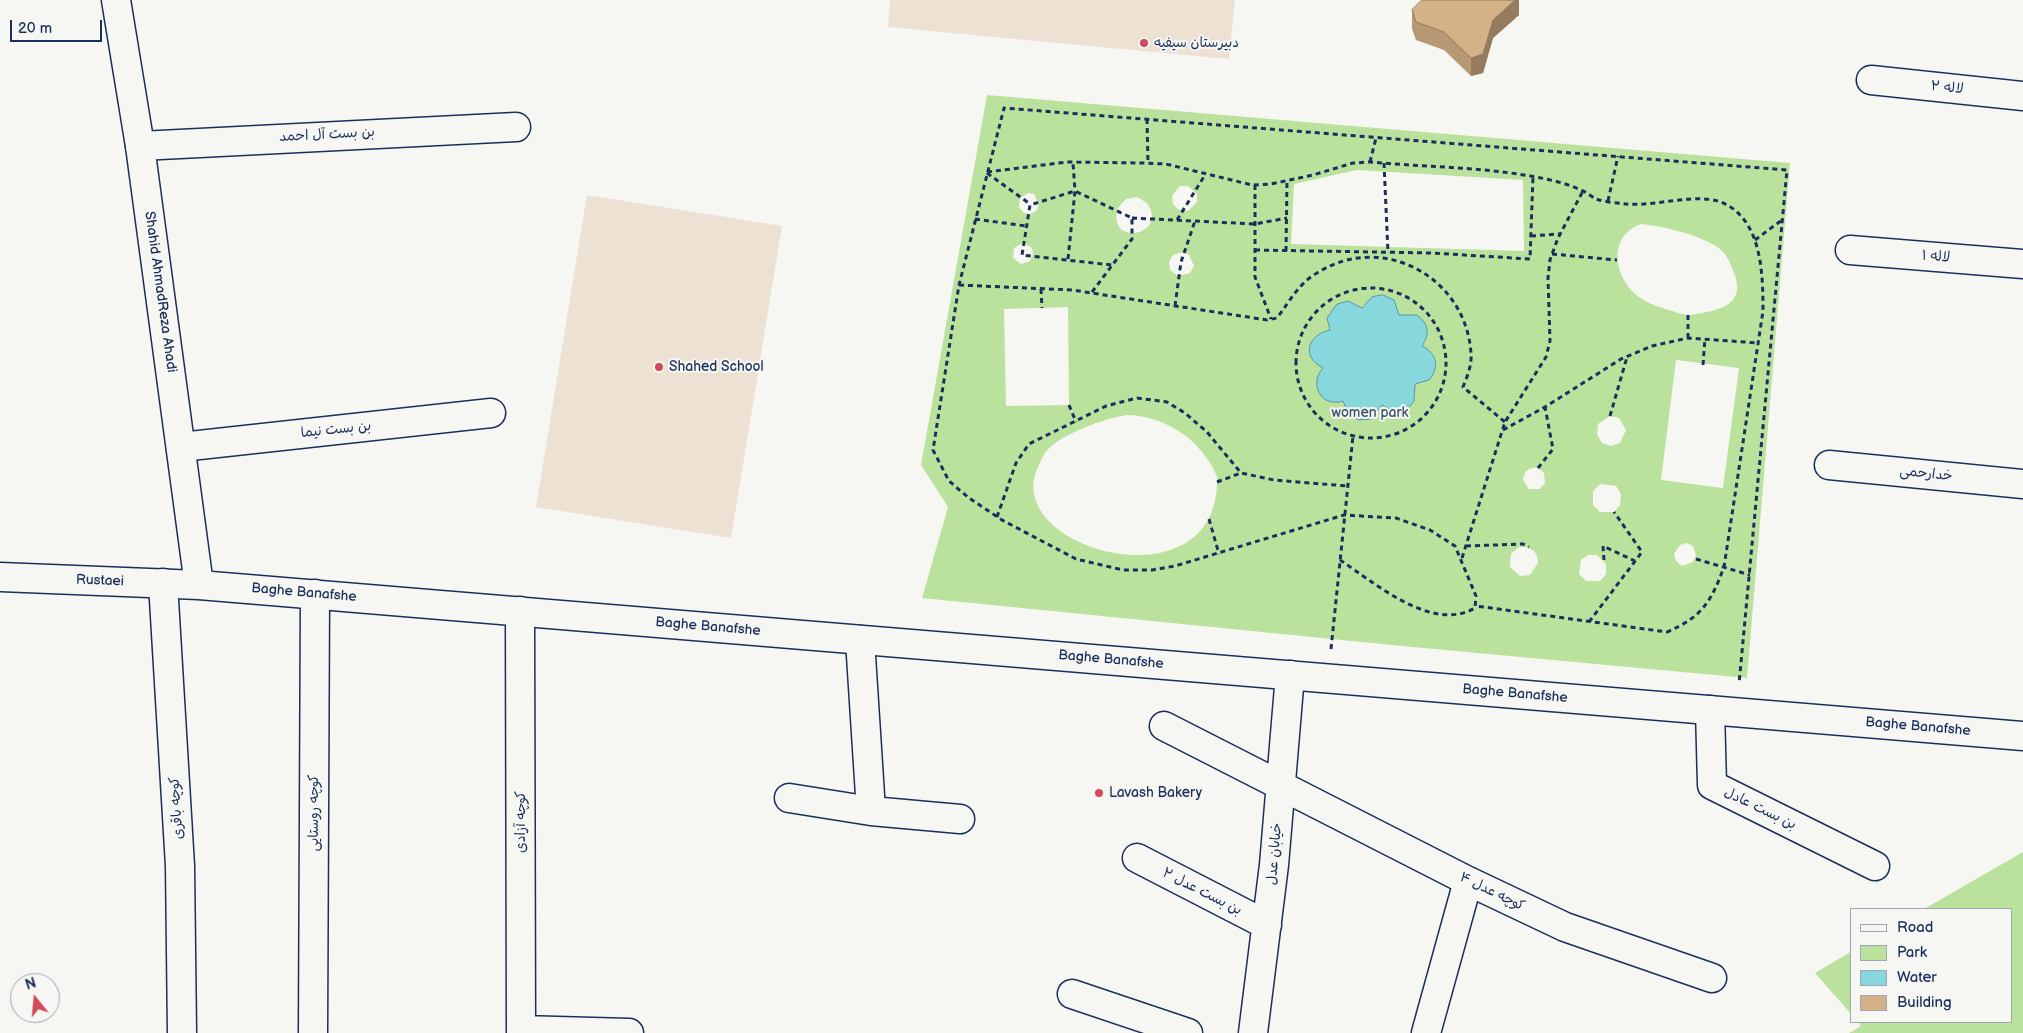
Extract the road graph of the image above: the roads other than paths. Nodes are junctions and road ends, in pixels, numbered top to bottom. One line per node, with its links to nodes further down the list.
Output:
1 (116, 0): 5 (street, Shahid AhmadReza Ahadi)
2 (1871, 80): 3 (street, لاله ۲)
3 (2023, 96)
4 (516, 127): 5 (street, بن بست آل احمد)
5 (140, 146): 9 (street, Shahid AhmadReza Ahadi)
6 (1850, 250): 7 (street, لاله ۱)
7 (2023, 264)
8 (491, 413): 9 (street, بن بست نیما)
9 (181, 446): 14 (street, Shahid AhmadReza Ahadi)
10 (1829, 465): 11 (street, خدارحمی)
11 (2023, 484)
12 (0, 577): 13 (street, Rustaei)
13 (162, 584): 14 (street, Rustaei); 33 (street, کوچه باقری)
14 (200, 585): 15 (street, Baghe Banafshe)
15 (315, 594): 16 (street, Baghe Banafshe); 34 (street, کوچه روستایی)
16 (520, 611): 17 (street, Baghe Banafshe); 32 (street, کوچه آزادی)
17 (860, 640): 18 (street, Baghe Banafshe); 24 (street)
18 (1290, 675): 19 (street, Baghe Banafshe); 22 (street, خیابان عدل)
19 (1723, 711): 21 (street, Baghe Banafshe); 27 (street, بن بست عادل)
20 (1164, 726): 22 (street, کوچه عدل ۴)
21 (2023, 736)
22 (1280, 786): 28 (street, کوچه عدل ۴); 29 (street, خیابان عدل)
23 (790, 798): 24 (street)
24 (871, 812): 25 (street)
25 (960, 819)
26 (1137, 858): 29 (street, بن بست عدل ۲)
27 (1875, 866)
28 (1468, 881): 30 (street, کوچه عدل ۴); 38 (street)
29 (1267, 925): 37 (street, خیابان عدل)
30 (1712, 978)
31 (1072, 994): 36 (street)
32 (521, 1032): 35 (street)
33 (182, 1033)
34 (313, 1033)
35 (629, 1033)
36 (1188, 1033)
37 (1253, 1033)
38 (1426, 1033)

